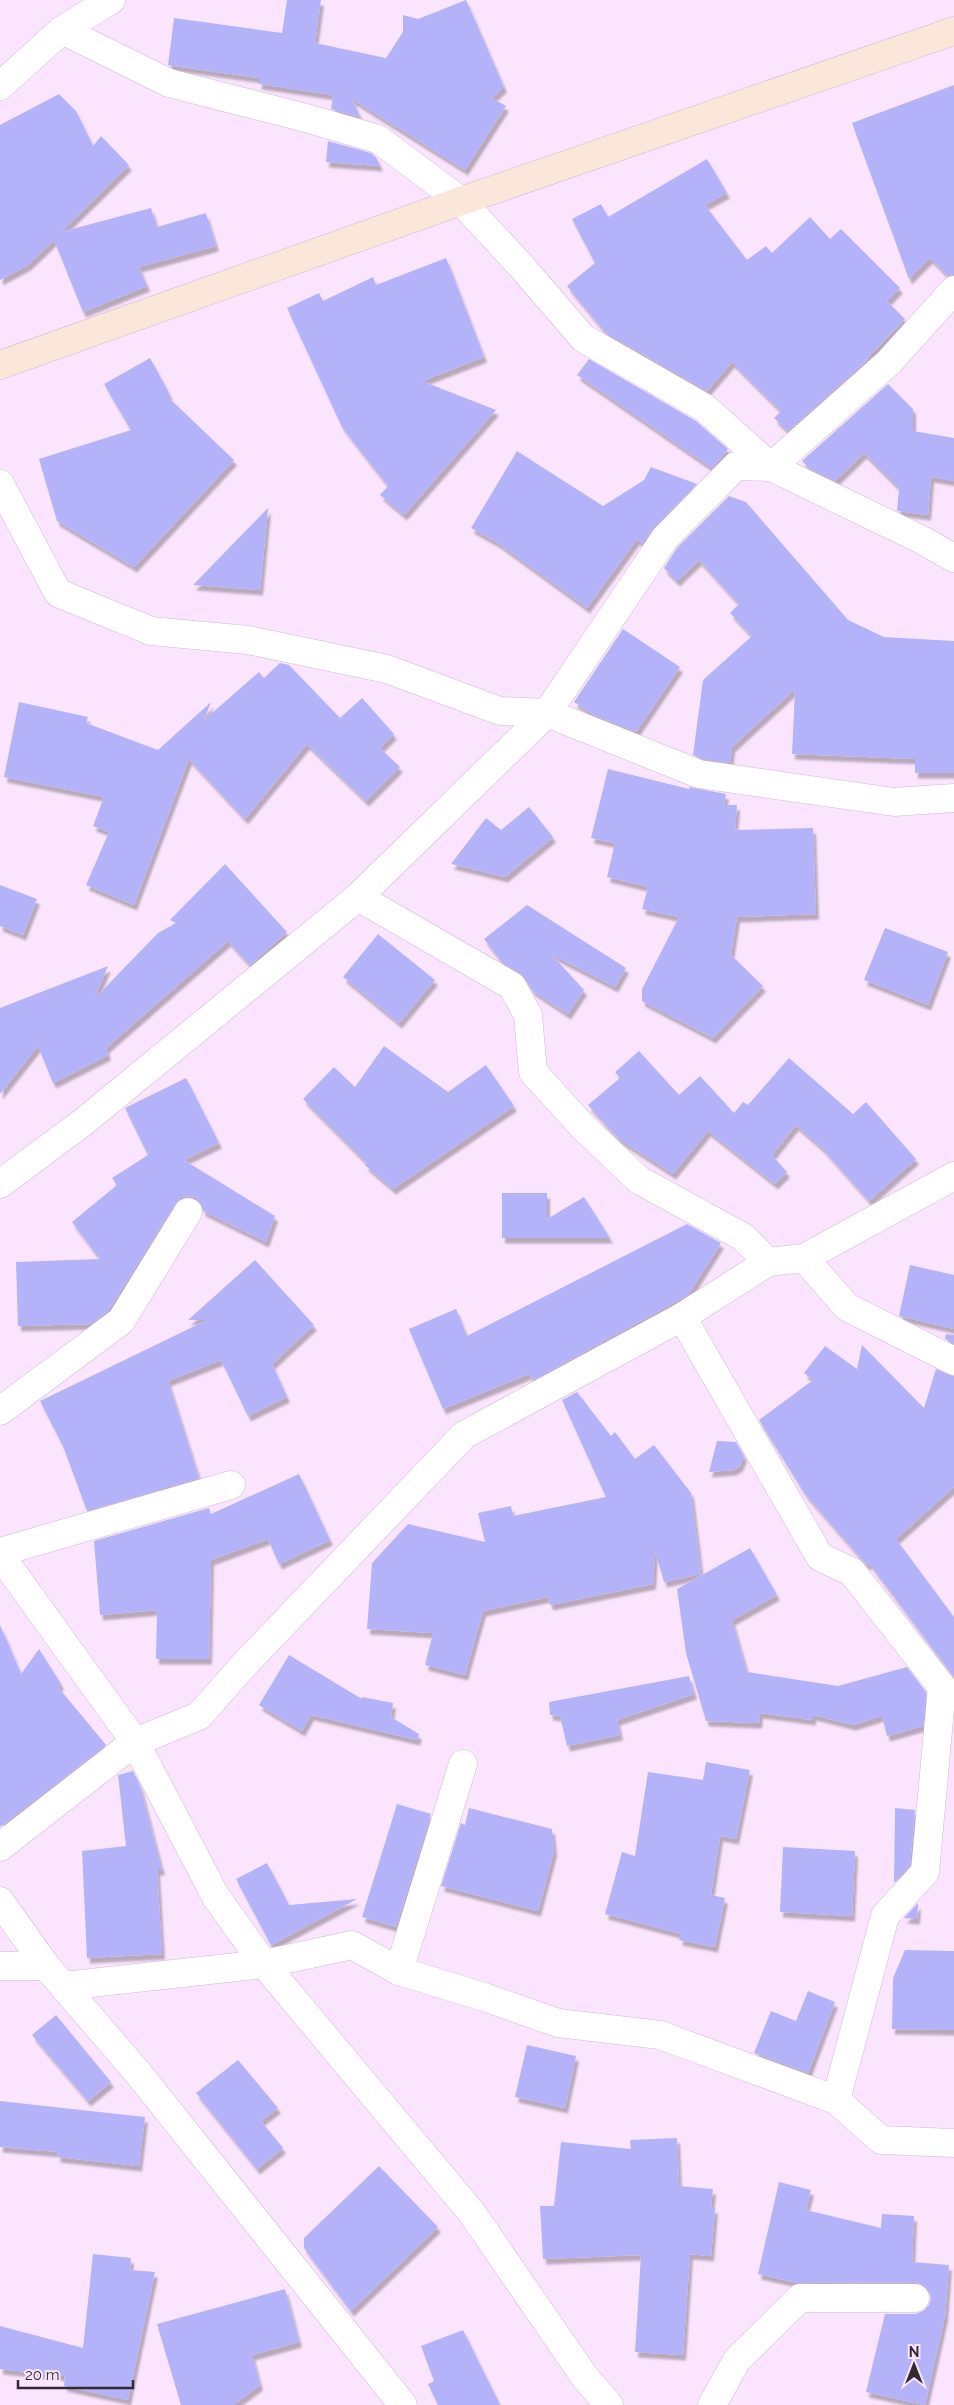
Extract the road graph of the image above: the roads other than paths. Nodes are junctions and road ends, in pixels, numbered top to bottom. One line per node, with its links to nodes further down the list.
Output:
1 (111, 0): 2 (street)
2 (62, 30): 4 (street); 5 (street)
3 (954, 31): 5 (street)
4 (0, 86)
5 (461, 201): 7 (street); 8 (street)
6 (954, 290): 8 (street)
7 (0, 366)
8 (771, 467): 10 (street); 11 (street)
9 (0, 484): 11 (street)
10 (954, 558)
11 (547, 713): 12 (street); 13 (street)
12 (954, 798)
13 (358, 897): 15 (street); 18 (street)
14 (954, 1176): 17 (street)
15 (0, 1184)
16 (188, 1212): 21 (street)
17 (804, 1258): 18 (street); 20 (street)
18 (768, 1262): 19 (street)
19 (682, 1317): 24 (street); 33 (street)
20 (954, 1360)
21 (0, 1411)
22 (231, 1486): 23 (street)
23 (0, 1554): 24 (street)
24 (135, 1742): 26 (street); 28 (street)
25 (463, 1764): 31 (street)
26 (0, 1848)
27 (0, 1901): 30 (street)
28 (264, 1964): 31 (street); 32 (street); 37 (street)
29 (0, 1966): 30 (street)
30 (46, 1966): 32 (street)
31 (400, 1971): 33 (street)
32 (64, 1986): 36 (street)
33 (836, 2100): 34 (street)
34 (954, 2143)
35 (915, 2298): 38 (street)
36 (403, 2405)
37 (609, 2405)
38 (712, 2405)

